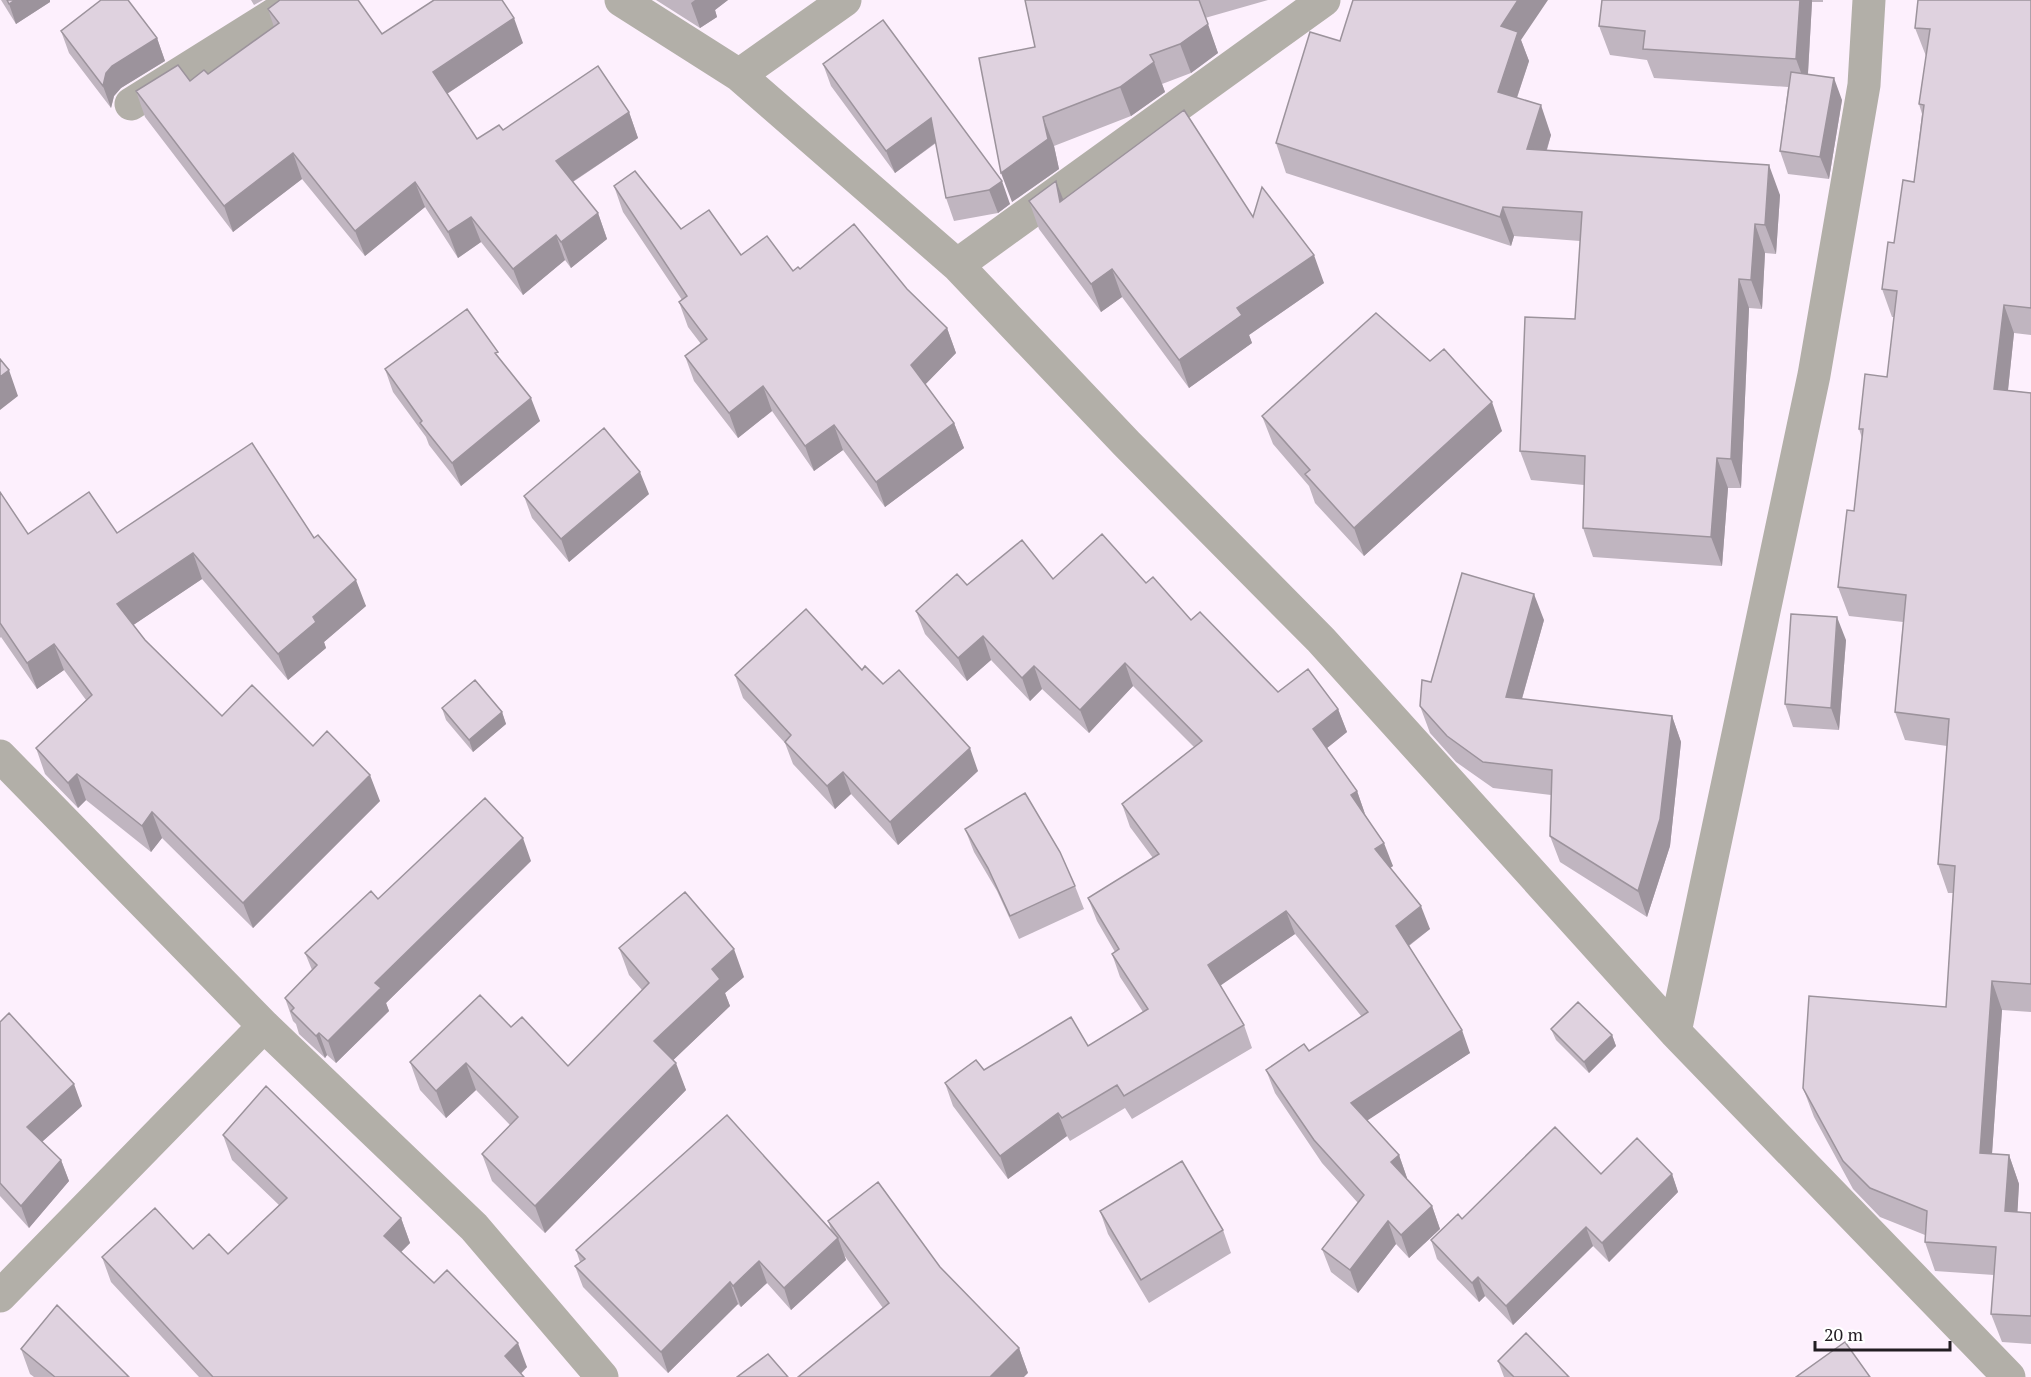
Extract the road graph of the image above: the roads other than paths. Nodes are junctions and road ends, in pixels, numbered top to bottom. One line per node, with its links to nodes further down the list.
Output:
1 (297, 0): 7 (street)
2 (621, 0): 6 (street)
3 (845, 0): 6 (street)
4 (1324, 0): 8 (street)
5 (1869, 0): 11 (street)
6 (739, 75): 8 (street)
7 (130, 104)
8 (957, 265): 11 (street)
9 (0, 756): 10 (street)
10 (264, 1026): 12 (street); 13 (street)
11 (1676, 1032): 14 (street)
12 (0, 1296)
13 (602, 1377)
14 (2009, 1377)

